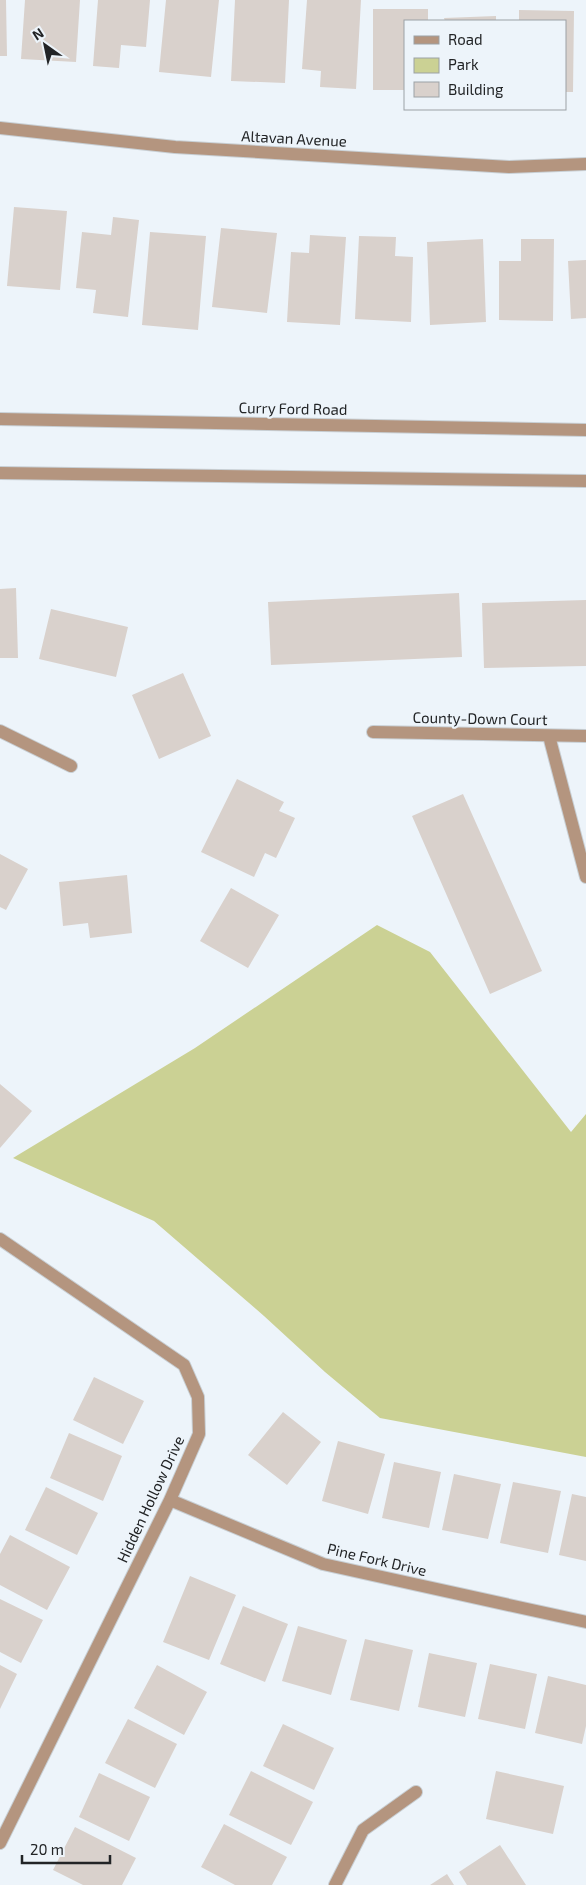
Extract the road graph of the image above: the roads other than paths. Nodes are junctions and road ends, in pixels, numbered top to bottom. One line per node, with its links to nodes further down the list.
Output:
1 (0, 128): 2 (street, Altavan Avenue)
2 (586, 164)
3 (0, 419): 4 (street, Curry Ford Road)
4 (586, 430)
5 (0, 474): 6 (street)
6 (586, 481)
7 (0, 731): 11 (street)
8 (373, 732): 9 (street, County-Down Court)
9 (549, 736): 10 (street, County-Down Court); 12 (street)
10 (586, 736)
11 (71, 766)
12 (586, 877)
13 (0, 1238): 14 (street, Hidden Hollow Drive)
14 (170, 1500): 15 (street, Pine Fork Drive); 17 (street, Hidden Hollow Drive)
15 (586, 1622)
16 (416, 1792): 18 (street)
17 (0, 1843)
18 (335, 1885)

